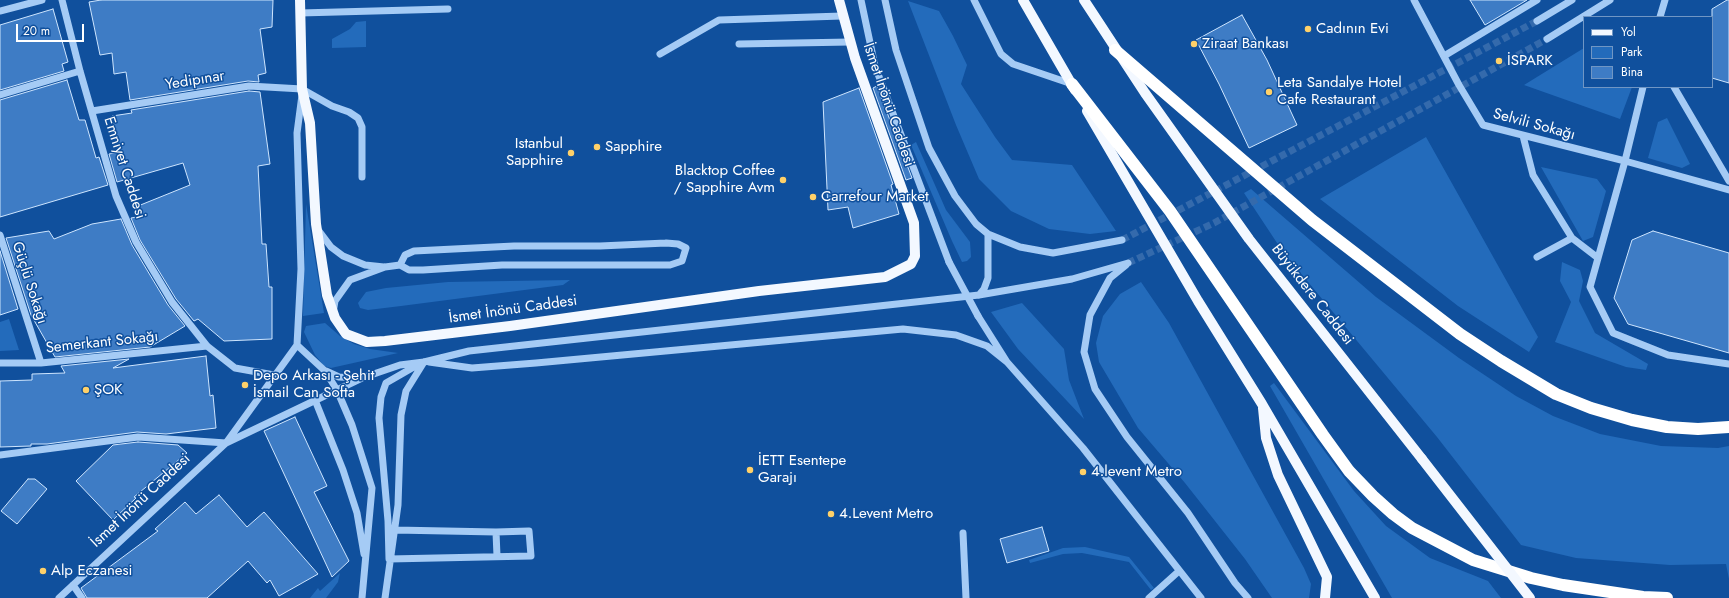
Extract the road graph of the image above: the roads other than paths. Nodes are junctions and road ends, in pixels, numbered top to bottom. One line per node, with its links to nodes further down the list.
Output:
1 (42, 0): 16 (street)
2 (62, 0): 29 (street, Emniyet Caddesi)
3 (300, 0): 17 (main road, İsmet İnönü Caddesi)
4 (839, 0): 18 (main road, İsmet İnönü Caddesi)
5 (861, 0): 55 (street, bridge)
6 (885, 0): 42 (street)
7 (974, 0): 30 (street)
8 (1023, 0): 30 (main road)
9 (1084, 0): 26 (main road, Büyükdere Caddesi)
10 (1414, 0): 28 (street, Selvili Sokağı)
11 (1537, 0): 28 (street)
12 (1572, 0): 22 (street)
13 (1610, 0): 19 (street)
14 (1665, 0): 20 (street)
15 (448, 9): 17 (street)
16 (0, 11)
17 (300, 13): 33 (main road, İsmet İnönü Caddesi)
18 (842, 16): 24 (main road, İsmet İnönü Caddesi); 27 (street)
19 (1584, 16)
20 (1660, 16)
21 (1583, 17): 23 (street)
22 (1537, 21)
23 (1547, 39)
24 (850, 42): 25 (street); 51 (main road, İsmet İnönü Caddesi)
25 (739, 44)
26 (1115, 50): 65 (highway); 86 (main road, Büyükdere Caddesi, bridge)
27 (660, 54)
28 (1444, 56): 36 (street, Selvili Sokağı)
29 (80, 71): 34 (street); 35 (street, Emniyet Caddesi)
30 (1072, 84): 64 (main road); 87 (highway)
31 (1643, 88): 37 (street)
32 (1675, 88): 39 (street)
33 (302, 89): 35 (street, Yedipınar); 38 (street); 41 (main road, İsmet İnönü Caddesi); 52 (street)
34 (0, 95)
35 (92, 111): 53 (street, Emniyet Caddesi)
36 (1523, 136): 37 (street, Selvili Sokağı); 44 (street)
37 (1625, 161): 40 (street, Selvili Sokağı); 47 (street)
38 (362, 177)
39 (1729, 181)
40 (1729, 190)
41 (316, 224): 49 (street); 51 (main road, İsmet İnönü Caddesi)
42 (988, 234): 45 (street); 50 (street)
43 (0, 235): 57 (street, Güçlü Sokağı)
44 (1572, 238): 46 (street); 47 (street)
45 (1122, 240)
46 (1536, 257)
47 (1598, 258): 58 (street)
48 (400, 265): 48 (street); 49 (street)
49 (385, 267): 51 (street)
50 (979, 295): 54 (street, İsmet İnönü Caddesi); 83 (street, İsmet İnönü Caddesi)
51 (333, 313)
52 (297, 345): 59 (street, İsmet İnönü Caddesi); 60 (street, İsmet İnönü Caddesi)
53 (207, 346): 57 (street, Semerkant Sokağı); 60 (street, Emniyet Caddesi)
54 (424, 362): 55 (street); 61 (street, İsmet İnönü Caddesi); 68 (street); 72 (street)
55 (1007, 362): 74 (street)
56 (0, 363): 57 (street, Semerkant Sokağı)
57 (41, 363)
58 (1729, 364)
59 (326, 371): 61 (street, İsmet İnönü Caddesi); 62 (street, İsmet İnönü Caddesi)
60 (274, 375): 66 (street, İsmet İnönü Caddesi)
61 (362, 378): 62 (street, İsmet İnönü Caddesi)
62 (337, 390): 63 (street, İsmet İnönü Caddesi); 73 (street, İsmet İnönü Caddesi)
63 (315, 400): 66 (street, İsmet İnönü Caddesi); 73 (street)
64 (1262, 404): 84 (main road); 85 (main road)
65 (1729, 427)
66 (226, 443): 67 (street); 75 (street, İsmet İnönü Caddesi)
67 (0, 455)
68 (395, 530): 69 (street); 72 (street)
69 (496, 532): 71 (street); 71 (street)
70 (962, 533): 80 (street)
71 (497, 556): 72 (street)
72 (389, 559): 79 (street)
73 (366, 563): 78 (street)
74 (1179, 571): 81 (street); 82 (street)
75 (73, 585): 76 (street, İsmet İnönü Caddesi); 77 (street)
76 (58, 598)
77 (82, 598)
78 (362, 598)
79 (384, 598)
80 (966, 598)
81 (1149, 598)
82 (1201, 598)
83 (1248, 598)
84 (1325, 598)
85 (1375, 598)
86 (1530, 598)
87 (1666, 598)

